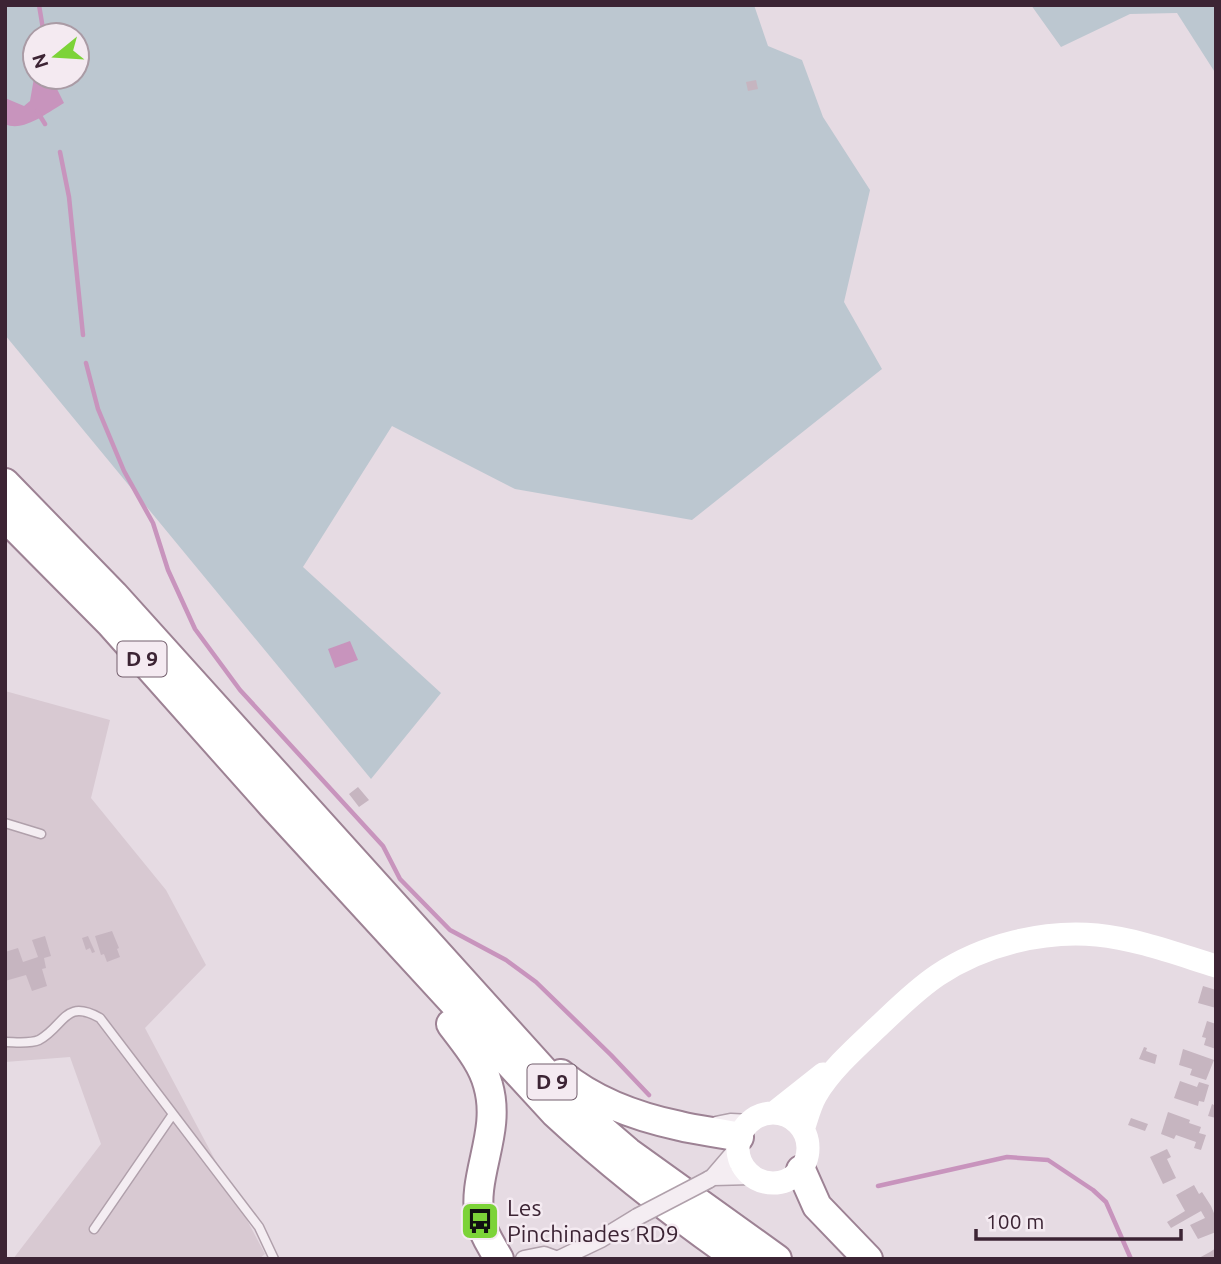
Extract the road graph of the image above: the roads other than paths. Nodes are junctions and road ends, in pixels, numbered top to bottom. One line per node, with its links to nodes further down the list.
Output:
1 (5, 483): 6 (highway, D 9)
2 (5, 517): 3 (highway, D 9)
3 (272, 805): 19 (highway); 23 (highway, D 9)
4 (5, 822): 5 (lane)
5 (41, 834)
6 (361, 870): 11 (highway); 24 (highway, D 9)
7 (1216, 966): 9 (street)
8 (5, 1042): 10 (lane)
9 (848, 1056): 11 (street); 12 (street)
10 (173, 1114): 16 (lane); 18 (lane)
11 (759, 1118): 12 (street); 14 (street); 15 (street)
12 (803, 1130): 13 (street)
13 (801, 1170): 14 (street); 25 (highway)
14 (751, 1176): 15 (street)
15 (710, 1179): 17 (street, bridge)
16 (94, 1229)
17 (601, 1239): 21 (street); 22 (street)
18 (274, 1259)
19 (499, 1259)
20 (524, 1259): 21 (street)
21 (557, 1259)
22 (586, 1259)
23 (738, 1259)
24 (776, 1259)
25 (868, 1259)

